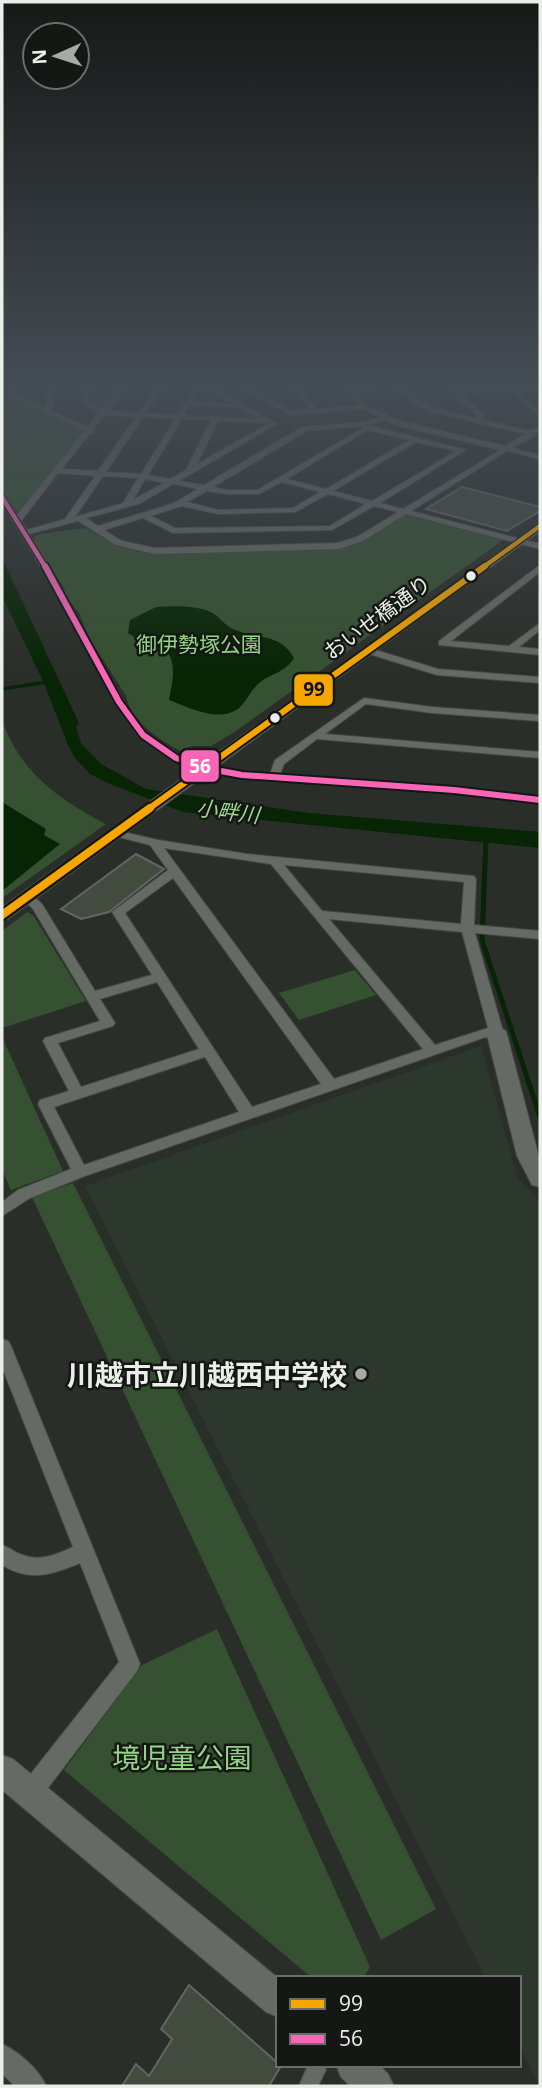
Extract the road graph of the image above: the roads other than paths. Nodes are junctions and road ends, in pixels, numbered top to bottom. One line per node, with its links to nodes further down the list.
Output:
1 (51, 479): 22 (street)
2 (97, 479): 23 (street)
3 (139, 479): 17 (street)
4 (172, 479): 9 (street)
5 (221, 479): 11 (street)
6 (350, 479): 12 (street)
7 (415, 479): 16 (street)
8 (455, 479): 18 (street)
9 (177, 480): 11 (street); 17 (street)
10 (283, 480): 12 (street); 13 (street)
11 (207, 488): 13 (street); 15 (street)
12 (329, 492): 16 (street); 19 (street)
13 (241, 493): 19 (street)
14 (2, 497): 22 (street)
15 (181, 503): 19 (street); 20 (street)
16 (375, 504): 18 (street); 26 (street)
17 (126, 506): 21 (street)
18 (404, 511): 28 (street); 30 (street)
19 (241, 512): 26 (street)
20 (143, 515): 25 (street); 26 (street)
21 (80, 518): 23 (street); 25 (street)
22 (17, 520): 27 (street)
23 (67, 522): 27 (street)
24 (540, 526): 28 (street, おいせ橋通り)
25 (98, 529): 30 (street)
26 (238, 531): 30 (street)
27 (25, 533): 40 (street)
28 (519, 542): 29 (street); 34 (street, おいせ橋通り)
29 (540, 547)
30 (238, 550)
31 (540, 568): 33 (street)
32 (540, 626): 33 (street)
33 (510, 649): 35 (street)
34 (369, 651): 36 (street); 40 (street, おいせ橋通り)
35 (540, 652)
36 (540, 680)
37 (540, 718): 38 (street)
38 (315, 736): 39 (street); 41 (street)
39 (540, 755)
40 (201, 771): 41 (street); 43 (street, おいせ橋通り)
41 (274, 777): 42 (street)
42 (540, 800)
43 (121, 828): 44 (street); 47 (street, おいせ橋通り)
44 (155, 844): 45 (street); 46 (street)
45 (277, 859): 48 (street); 50 (street)
46 (174, 871): 52 (street); 57 (street)
47 (27, 897): 49 (street, おいせ橋通り); 53 (street)
48 (318, 914): 50 (street); 56 (street)
49 (2, 915)
50 (467, 928): 51 (street); 54 (street)
51 (540, 935)
52 (160, 977): 53 (street); 55 (street)
53 (92, 997): 58 (street)
54 (496, 1031): 56 (street); 61 (street)
55 (209, 1051): 58 (street); 59 (street)
56 (432, 1051): 57 (street)
57 (331, 1086): 59 (street)
58 (77, 1093): 60 (street)
59 (249, 1115): 60 (street)
60 (80, 1172): 62 (street)
61 (540, 1179)
62 (2, 1210)
63 (2, 1348): 64 (street)
64 (84, 1552): 65 (street); 67 (street)
65 (2, 1554)
66 (2, 1770): 67 (street)
67 (30, 1793): 68 (street)
68 (276, 1998)
69 (2, 2057): 71 (street)
70 (355, 2067): 72 (street)
71 (33, 2086)
72 (376, 2086)

